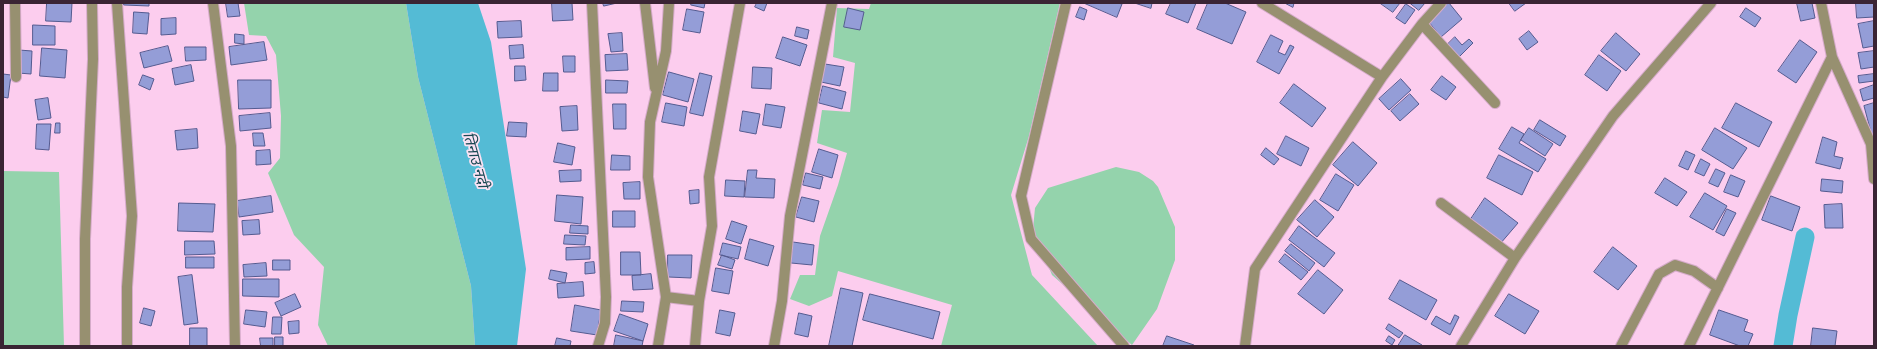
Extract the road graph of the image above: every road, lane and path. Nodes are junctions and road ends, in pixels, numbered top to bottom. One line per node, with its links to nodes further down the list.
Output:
1 (15, 3): 17 (street)
2 (92, 3): 28 (street)
3 (117, 3): 29 (street)
4 (214, 3): 30 (street)
5 (592, 3): 31 (street)
6 (645, 3): 19 (street)
7 (669, 3): 19 (street)
8 (740, 3): 27 (street)
9 (832, 3): 34 (street)
10 (1066, 3): 35 (street)
11 (1262, 3): 18 (street)
12 (1442, 3): 15 (street)
13 (1711, 3): 24 (street)
14 (1821, 3): 16 (street)
15 (1422, 24): 18 (street); 20 (street)
16 (1832, 58): 21 (street); 25 (street)
17 (16, 76)
18 (1382, 77): 36 (street)
19 (656, 96): 26 (street)
20 (1495, 103)
21 (1873, 143): 22 (street)
22 (1874, 179)
23 (1441, 203): 24 (street)
24 (1515, 258): 37 (street)
25 (1718, 288): 38 (street); 39 (street)
26 (666, 297): 27 (street); 32 (street)
27 (699, 301): 33 (street)
28 (85, 346)
29 (128, 346)
30 (235, 346)
31 (598, 346)
32 (658, 346)
33 (695, 346)
34 (774, 346)
35 (1124, 346)
36 (1244, 346)
37 (1461, 346)
38 (1621, 346)
39 (1689, 346)

